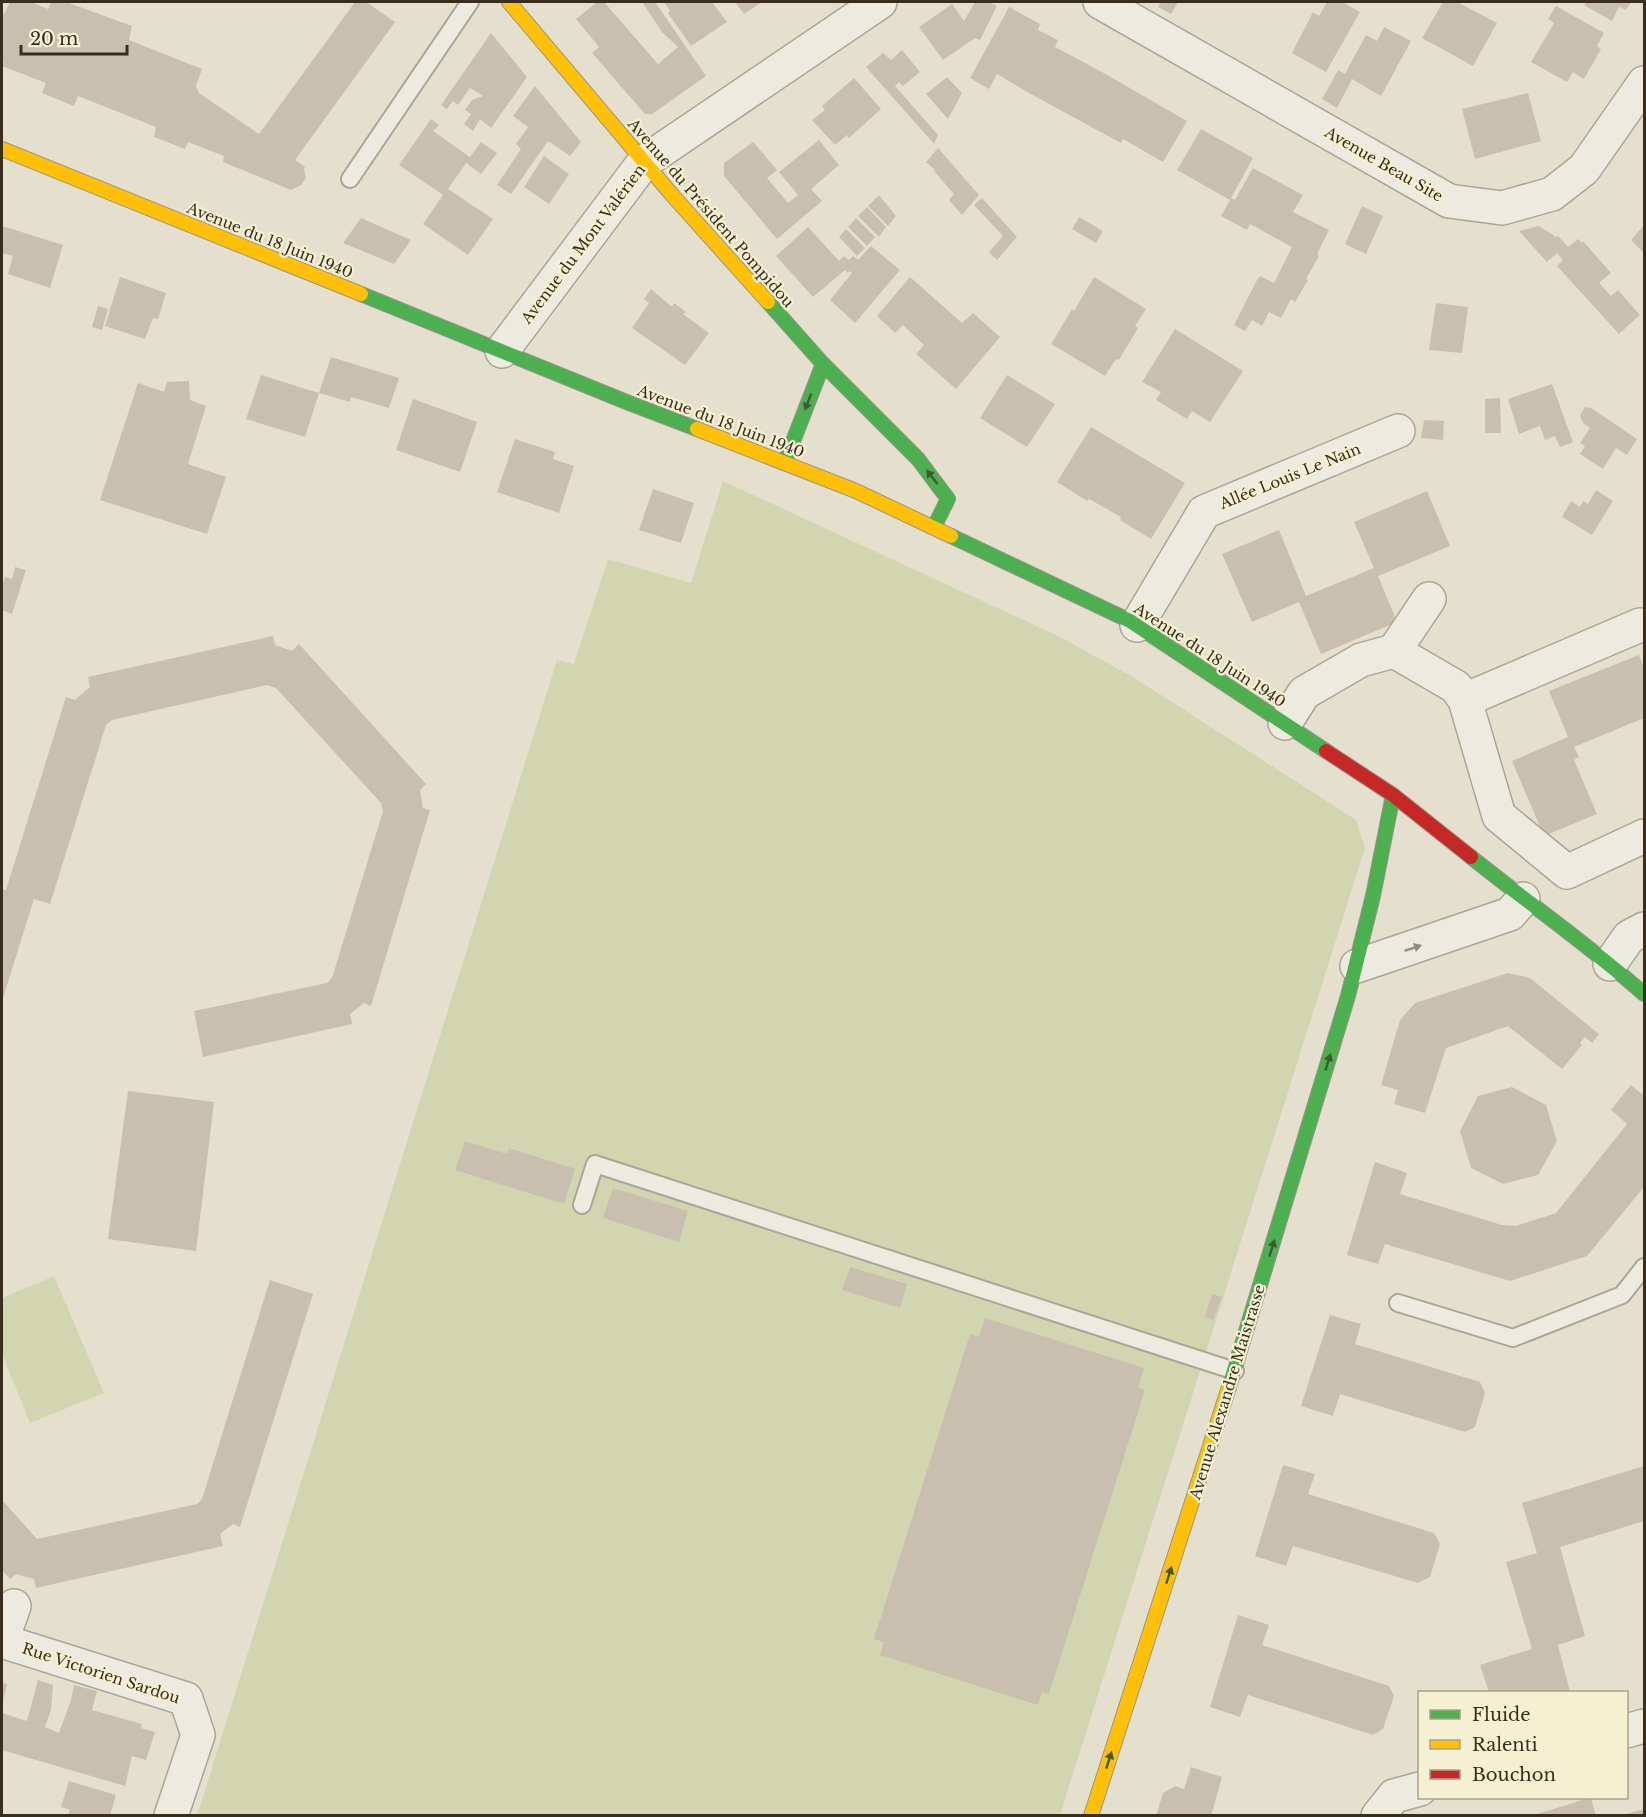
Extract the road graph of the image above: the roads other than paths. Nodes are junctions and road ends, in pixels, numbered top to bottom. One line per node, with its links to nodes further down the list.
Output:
1 (470, 2): 8 (lane)
2 (509, 2): 7 (main road, Avenue du Président Pompidou)
3 (880, 2): 7 (street, Avenue du Mont Valérien)
4 (1100, 2): 5 (street, Avenue Beau Site)
5 (1644, 83)
6 (2, 149): 9 (main road, Avenue du 18 Juin 1940)
7 (644, 162): 9 (street, Avenue du Mont Valérien); 10 (main road, Avenue du Président Pompidou)
8 (350, 179)
9 (502, 351): 12 (main road, Avenue du 18 Juin 1940)
10 (823, 364): 12 (main road, one-way to 12); 13 (main road, Avenue du Président Pompidou, one-way to 10)
11 (1398, 431): 15 (street, Allée Louis Le Nain)
12 (785, 462): 13 (main road, Avenue du 18 Juin 1940)
13 (934, 527): 15 (main road, Avenue du 18 Juin 1940)
14 (1429, 599): 17 (street)
15 (1137, 625): 19 (main road, Avenue du 18 Juin 1940)
16 (1640, 625): 18 (street)
17 (1394, 651): 18 (street); 19 (street)
18 (1465, 700): 21 (street)
19 (1286, 723): 20 (main road, Avenue du 18 Juin 1940)
20 (1393, 795): 22 (main road, Avenue du 18 Juin 1940); 25 (main road, Avenue Alexandre Maistrasse)
21 (1644, 836)
22 (1523, 899): 24 (main road, Avenue du 18 Juin 1940); 25 (street, one-way to 22)
23 (1644, 929): 24 (street)
24 (1610, 964): 26 (main road, Avenue du 18 Juin 1940)
25 (1357, 966): 30 (main road, Avenue Alexandre Maistrasse, one-way to 25)
26 (1644, 994)
27 (582, 1205): 30 (lane)
28 (1644, 1267): 29 (lane)
29 (1398, 1303)
30 (1235, 1371): 37 (main road, Avenue Alexandre Maistrasse, one-way to 30)
31 (14, 1606): 32 (street)
32 (2, 1641): 36 (street, Rue Victorien Sardou)
33 (1644, 1726): 34 (street)
34 (1628, 1730)
35 (1418, 1789): 38 (street)
36 (171, 1815)
37 (1091, 1815)
38 (1378, 1815)

